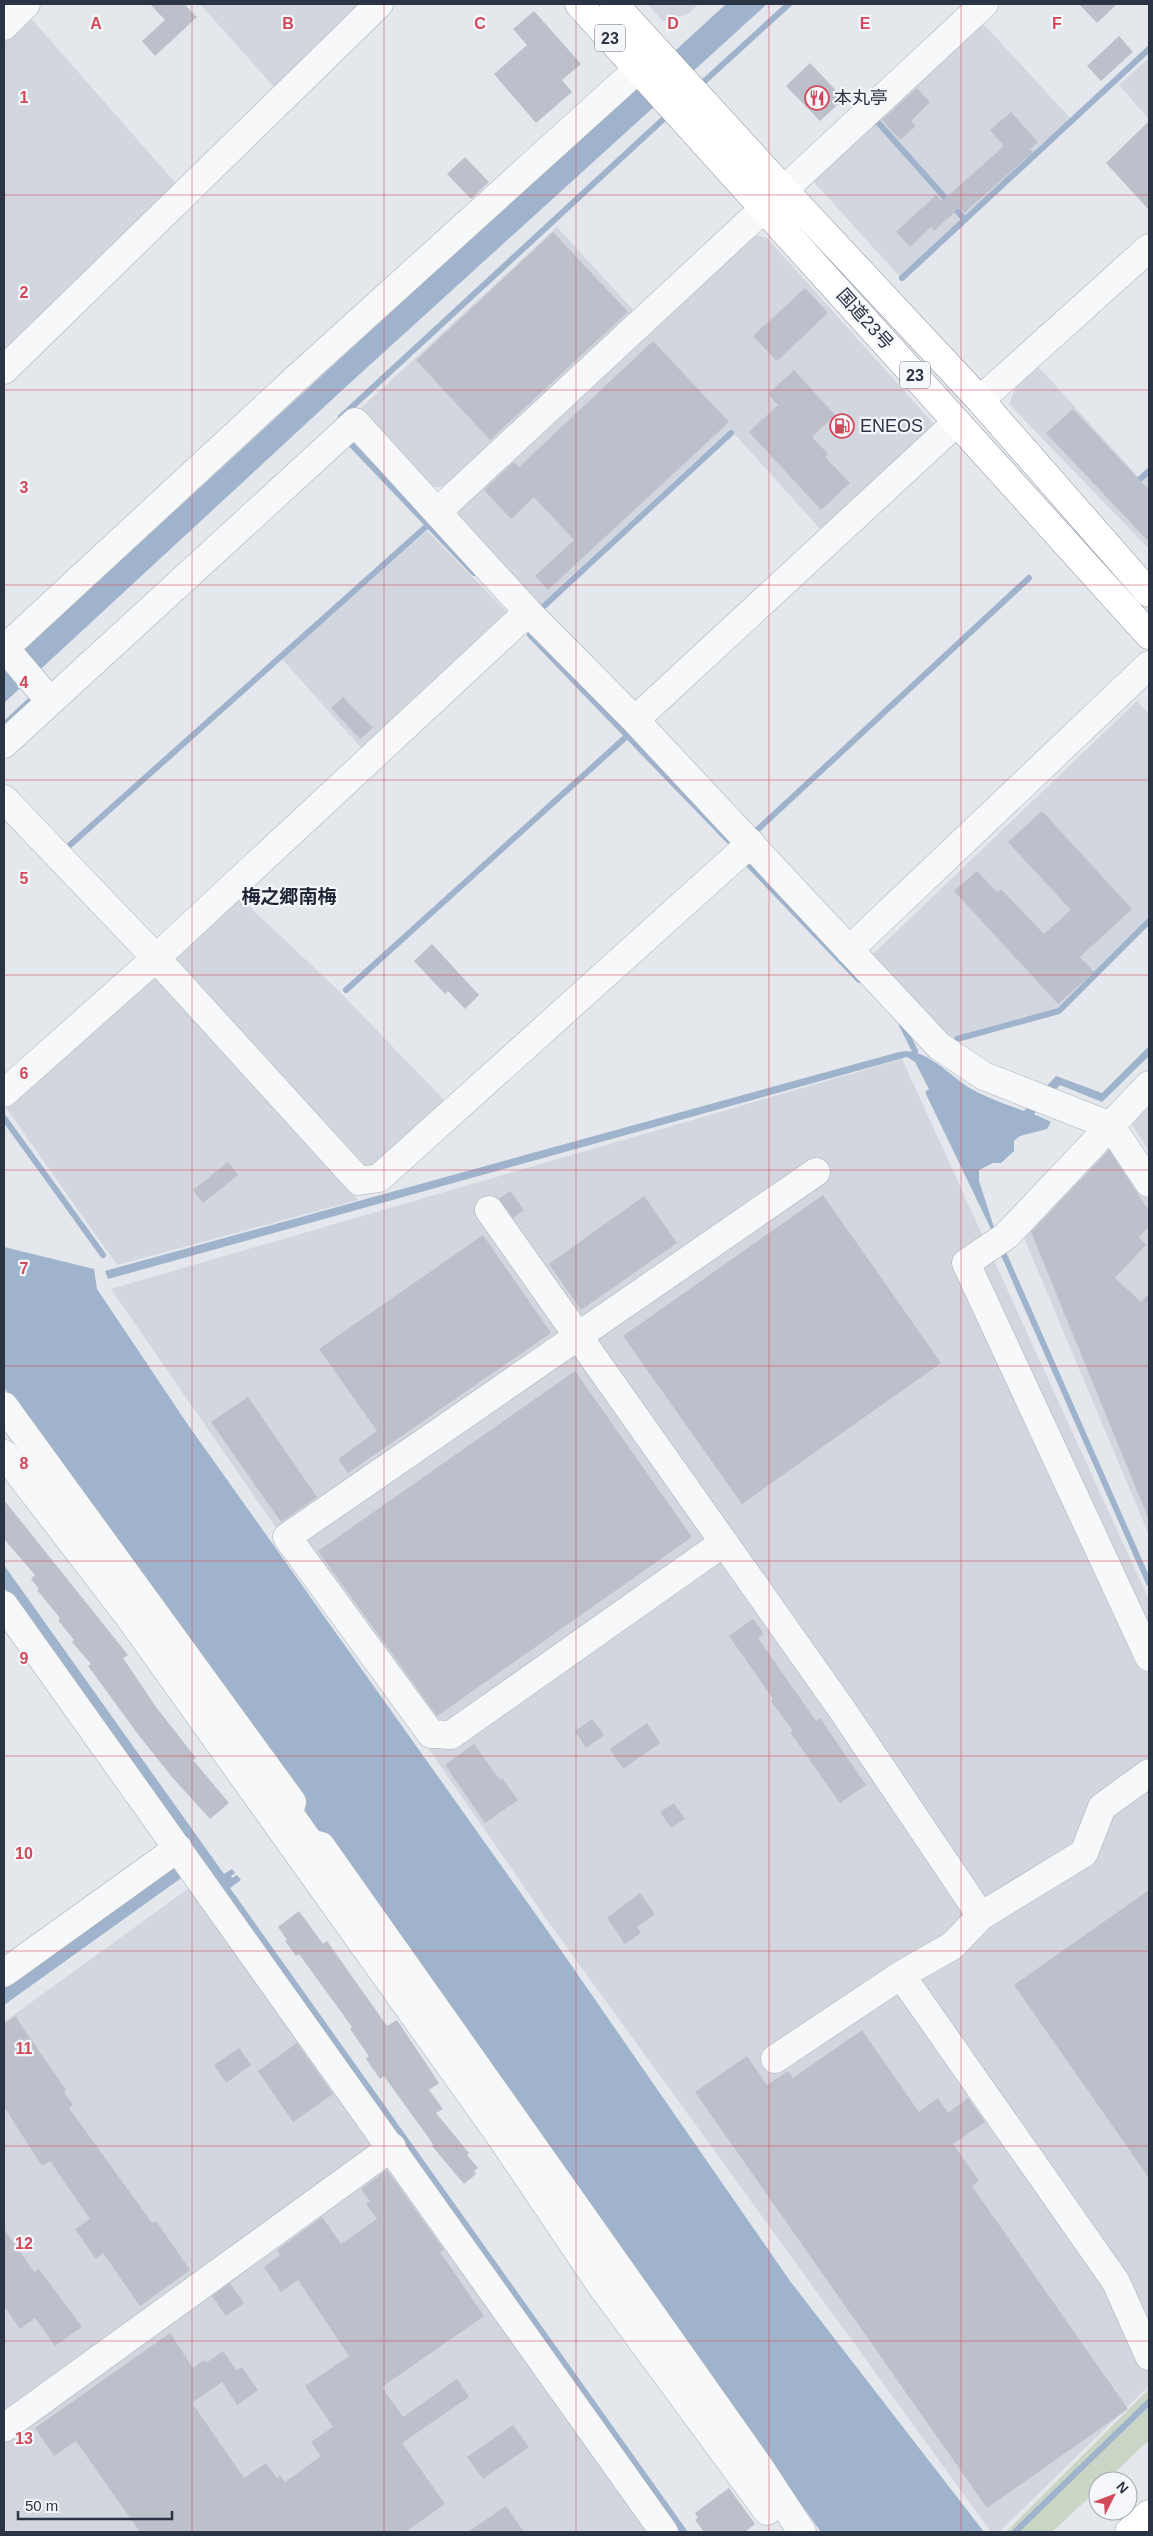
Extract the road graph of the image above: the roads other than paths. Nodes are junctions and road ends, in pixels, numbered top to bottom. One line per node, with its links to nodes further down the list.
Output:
1 (26, 4): 6 (street)
2 (378, 4): 10 (street)
3 (579, 4): 7 (highway, 国道23号 / 23)
4 (614, 4): 7 (highway, 国道23号 / 23)
5 (984, 4): 8 (street)
6 (4, 26)
7 (647, 65): 8 (highway, 国道23号 / 23); 17 (street)
8 (774, 199): 11 (highway, 国道23号 / 23); 12 (highway, 国道23号 / 23); 13 (street)
9 (1149, 248): 11 (street)
10 (4, 370)
11 (980, 400): 14 (highway, 国道23号 / 23)
12 (957, 422): 16 (highway, 国道23号 / 23); 20 (street)
13 (437, 512): 15 (street); 19 (street)
14 (1149, 593)
15 (528, 612): 20 (street); 25 (street)
16 (1149, 635)
17 (6, 650): 19 (street)
18 (1149, 666): 24 (street)
19 (43, 693): 21 (street)
20 (635, 720): 23 (street)
21 (4, 744)
22 (4, 799): 25 (street)
23 (751, 843): 24 (street); 25 (street)
24 (849, 950): 28 (street)
25 (156, 958): 27 (street)
26 (1149, 1085): 28 (street)
27 (4, 1092)
28 (1111, 1126): 30 (street); 37 (street)
29 (816, 1172): 32 (street)
30 (1149, 1183)
31 (489, 1210): 32 (street)
32 (577, 1336): 35 (street); 35 (street)
33 (4, 1406): 50 (street)
34 (4, 1454): 49 (street)
35 (723, 1543): 40 (street)
36 (4, 1604): 39 (street)
37 (1149, 1657)
38 (1149, 1773): 40 (street)
39 (178, 1848): 41 (street); 44 (street)
40 (981, 1916): 42 (street)
41 (4, 1973)
42 (901, 1975): 43 (street); 45 (street)
43 (775, 2060)
44 (392, 2147): 46 (street); 48 (street)
45 (1149, 2356)
46 (4, 2428)
47 (1149, 2514): 51 (highway)
48 (664, 2532)
49 (783, 2532)
50 (802, 2532)
51 (1129, 2532)

